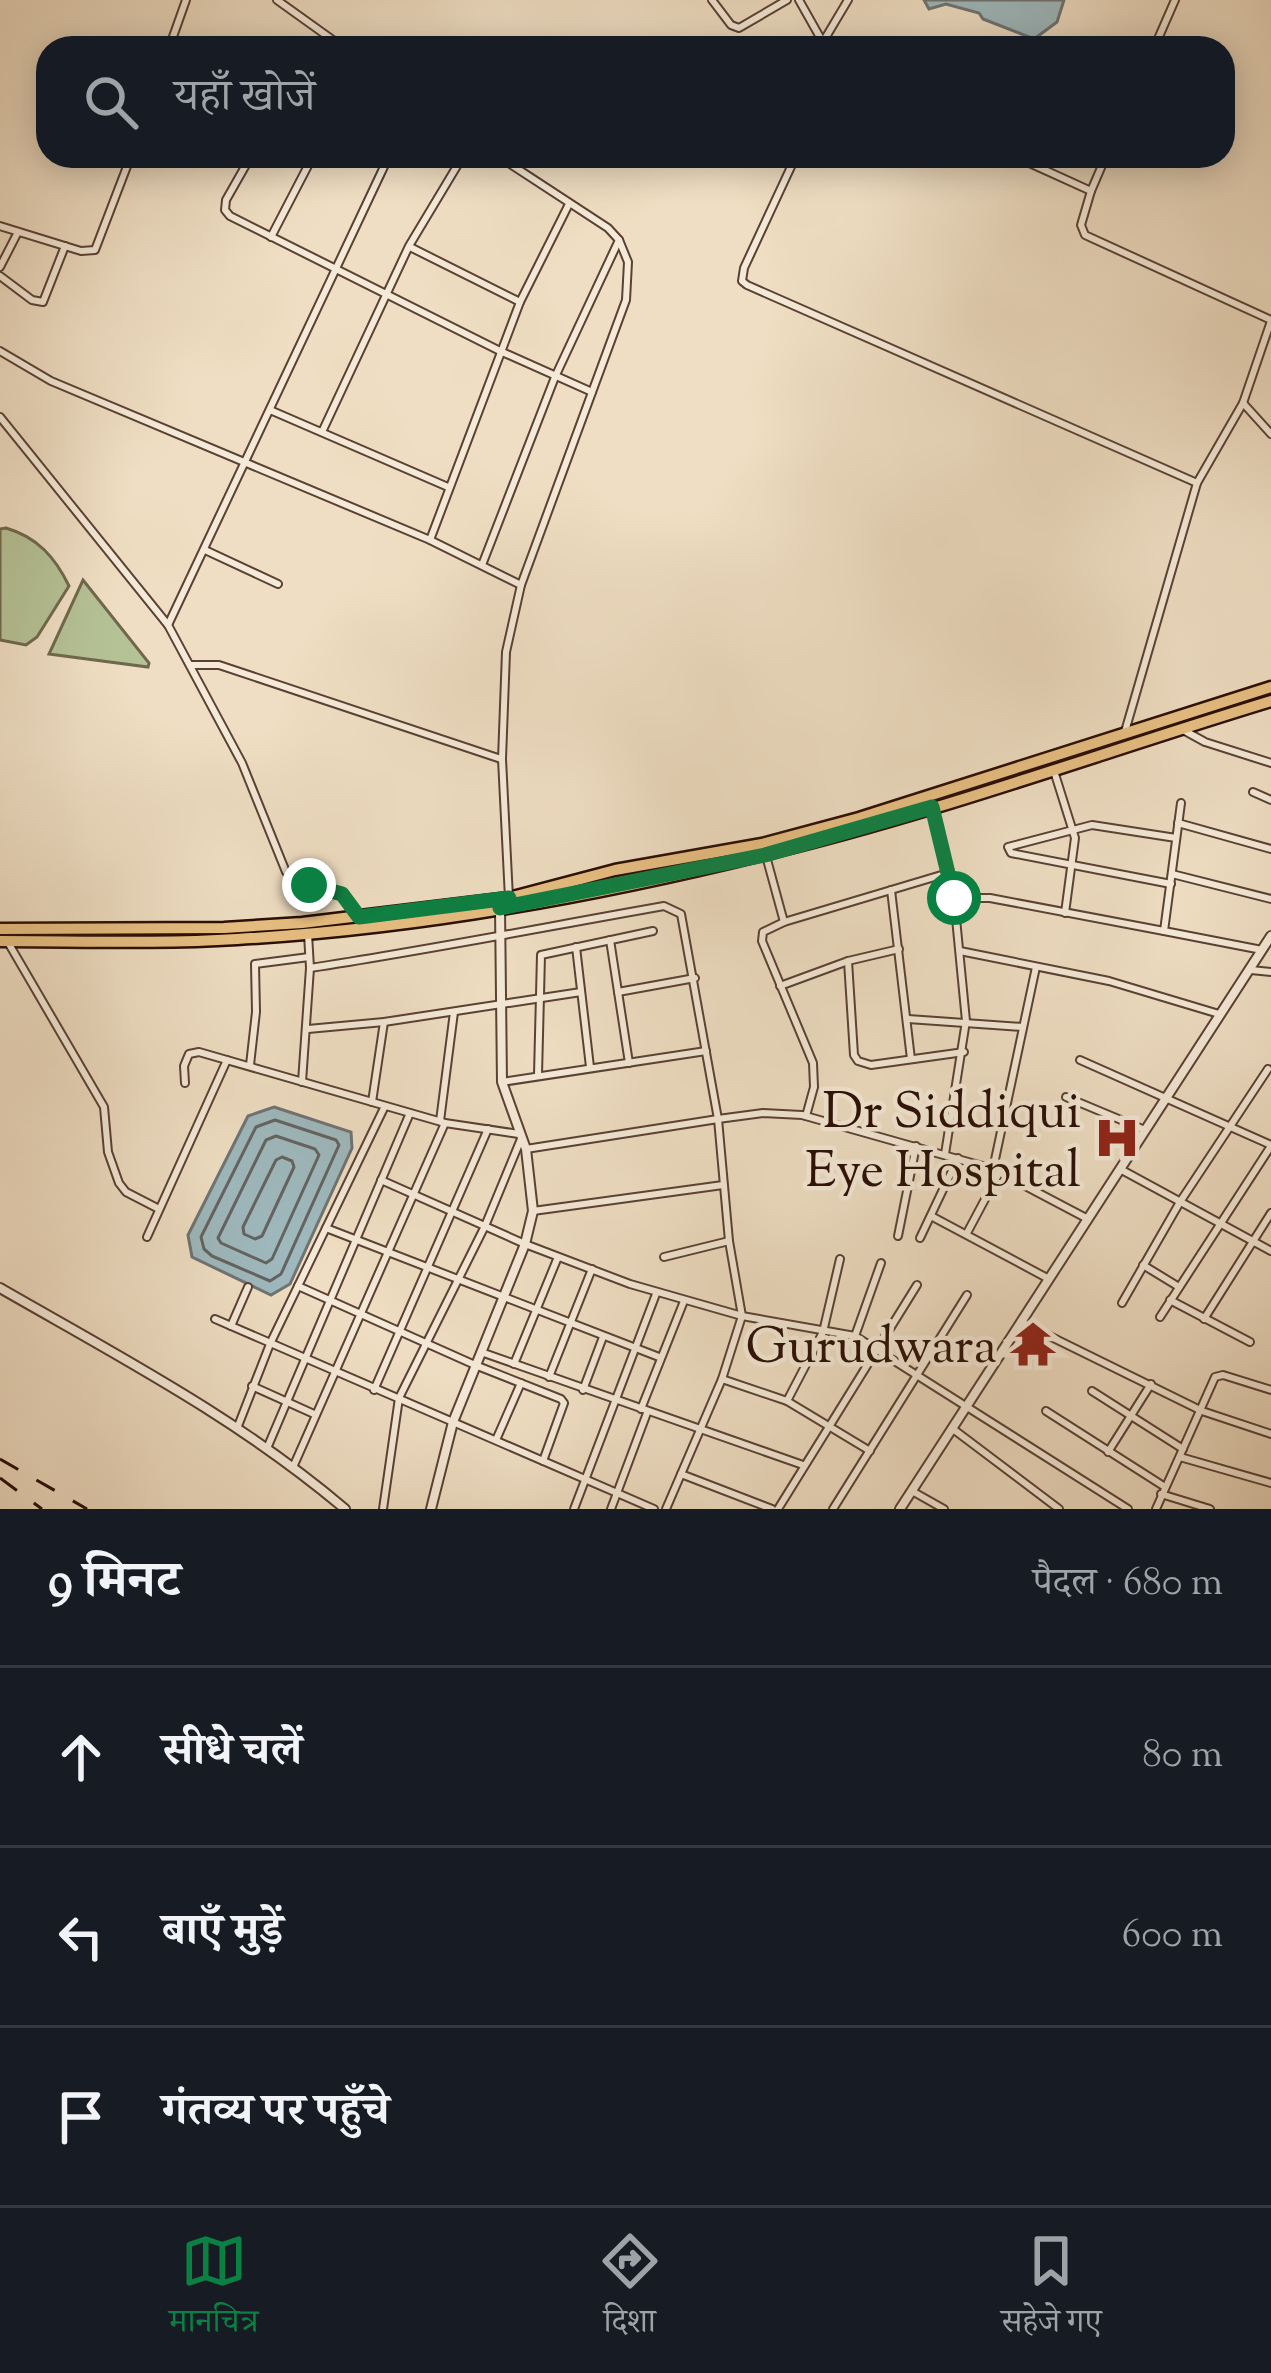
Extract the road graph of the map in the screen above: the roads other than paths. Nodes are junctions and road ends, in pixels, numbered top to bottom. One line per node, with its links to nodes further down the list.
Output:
1 (186, 0): 8 (street)
2 (277, 0): 9 (street)
3 (712, 0): 4 (street)
4 (788, 0)
5 (799, 0): 10 (street)
6 (848, 0): 11 (street)
7 (1175, 0): 12 (street)
8 (173, 36)
9 (327, 36)
10 (820, 36)
11 (830, 36)
12 (1159, 36)
13 (127, 168): 28 (street)
14 (244, 168): 26 (street)
15 (307, 168): 26 (street)
16 (380, 168): 31 (street)
17 (456, 168): 29 (street)
18 (516, 168): 23 (street)
19 (790, 168): 46 (street)
20 (1040, 168): 22 (street)
21 (1101, 168): 22 (street)
22 (1091, 191): 35 (street)
23 (569, 204): 27 (street); 34 (street)
24 (0, 226): 25 (street)
25 (19, 232): 28 (street); 30 (street)
26 (271, 238): 31 (street)
27 (620, 239): 38 (street); 39 (street)
28 (65, 246): 32 (street)
29 (409, 246): 33 (street); 34 (street)
30 (0, 267)
31 (333, 268): 33 (street); 41 (street)
32 (0, 276)
33 (387, 293): 37 (street); 43 (street)
34 (520, 302): 37 (street)
35 (1271, 320): 40 (street)
36 (0, 351): 45 (street)
37 (500, 351): 38 (street); 47 (street)
38 (555, 377): 39 (street); 50 (street)
39 (592, 392): 52 (street)
40 (1244, 403): 44 (street); 46 (street)
41 (269, 410): 43 (street); 45 (street)
42 (0, 417): 53 (street)
43 (322, 432): 47 (street)
44 (1271, 434)
45 (246, 460): 48 (street); 49 (street)
46 (1197, 483): 58 (street)
47 (448, 487): 48 (street)
48 (430, 540): 50 (street)
49 (204, 549): 51 (street); 53 (street)
50 (482, 565): 52 (street)
51 (278, 584)
52 (521, 585): 60 (street)
53 (168, 625): 54 (street)
54 (190, 665): 60 (street); 82 (street)
55 (1271, 687): 58 (main road)
56 (1271, 701): 57 (main road)
57 (1182, 729): 59 (main road); 61 (street)
58 (1125, 732): 59 (street); 80 (main road)
59 (1121, 750): 62 (main road)
60 (502, 759): 80 (street)
61 (1271, 763)
62 (1053, 769): 66 (main road); 68 (street)
63 (1253, 792): 64 (street)
64 (1271, 800)
65 (1181, 803): 67 (street)
66 (932, 807): 71 (main road); 73 (street)
67 (1178, 823): 69 (street); 70 (street)
68 (1071, 828): 69 (street); 72 (street); 72 (street)
69 (1176, 838): 74 (street)
70 (1271, 850)
71 (765, 855): 79 (main road); 83 (street)
72 (1073, 865): 75 (street); 81 (street)
73 (948, 873): 76 (street); 77 (street)
74 (1172, 874): 75 (street); 78 (street)
75 (1171, 884): 85 (street)
76 (890, 890): 83 (street); 92 (street)
77 (954, 898): 81 (street); 94 (street)
78 (1271, 899)
79 (621, 901): 80 (main road); 87 (street); 101 (street)
80 (505, 903): 82 (main road); 86 (main road); 87 (street)
81 (1065, 913): 85 (street)
82 (359, 917): 89 (main road)
83 (784, 922): 102 (street)
84 (653, 931): 90 (street)
85 (1164, 931): 93 (street)
86 (308, 934): 89 (main road); 95 (street)
87 (502, 934): 98 (street); 106 (street)
88 (1271, 936): 93 (street)
89 (2, 937): 149 (street)
90 (610, 940): 91 (street); 104 (street)
91 (576, 947): 103 (street); 105 (street)
92 (899, 949): 96 (street); 109 (street)
93 (1262, 950): 99 (street)
94 (960, 951): 97 (street); 111 (street)
95 (309, 957): 98 (street); 120 (street)
96 (848, 962): 102 (street); 116 (street)
97 (1036, 967): 108 (street); 112 (street)
98 (310, 968): 113 (street)
99 (1247, 970): 100 (street); 108 (street)
100 (1271, 972)
101 (695, 978): 104 (street); 114 (street)
102 (780, 986): 132 (street)
103 (581, 992): 105 (street); 121 (street)
104 (618, 992): 119 (street)
105 (539, 999): 106 (street); 123 (street)
106 (505, 1004): 107 (street); 125 (street)
107 (454, 1012): 110 (street); 134 (street)
108 (1219, 1014): 127 (street)
109 (908, 1019): 111 (street); 116 (street)
110 (384, 1022): 113 (street); 129 (street)
111 (966, 1022): 112 (street); 115 (street)
112 (1023, 1027): 144 (street)
113 (308, 1029): 124 (street)
114 (706, 1051): 119 (street); 133 (street)
115 (964, 1052): 116 (street); 141 (street)
116 (911, 1059)
117 (227, 1060): 120 (street); 126 (street); 149 (street)
118 (1080, 1060): 127 (street)
119 (629, 1063): 121 (street)
120 (250, 1066): 124 (street)
121 (590, 1067): 123 (street)
122 (1268, 1069): 135 (street)
123 (538, 1075): 125 (street)
124 (302, 1082): 129 (street)
125 (502, 1082): 138 (street)
126 (185, 1083)
127 (1166, 1096): 135 (street); 137 (street)
128 (1066, 1097): 137 (street)
129 (372, 1102): 130 (street)
130 (385, 1106): 131 (street); 157 (street)
131 (410, 1113): 134 (street); 145 (street)
132 (804, 1116): 133 (street); 139 (street)
133 (718, 1119): 138 (street); 146 (street)
134 (442, 1122): 136 (street); 147 (street)
135 (1232, 1126): 140 (street); 148 (street)
136 (488, 1129): 138 (street); 151 (street)
137 (1144, 1130): 143 (street)
138 (522, 1141): 150 (street); 156 (street)
139 (916, 1146): 141 (street); 159 (street)
140 (1271, 1146): 155 (street)
141 (945, 1154): 142 (street)
142 (958, 1158): 144 (street); 153 (street)
143 (1120, 1169): 148 (street); 154 (street)
144 (996, 1171): 154 (street); 158 (street)
145 (381, 1180): 147 (street); 162 (street)
146 (724, 1185): 150 (street); 163 (street)
147 (414, 1194): 151 (street); 167 (street)
148 (1180, 1202): 155 (street); 172 (street)
149 (159, 1210): 160 (street)
150 (533, 1211): 165 (street)
151 (453, 1212): 156 (street); 173 (street)
152 (1271, 1213): 164 (street)
153 (931, 1216): 158 (street); 161 (street)
154 (1086, 1218): 175 (street)
155 (1218, 1222): 164 (street); 180 (street)
156 (485, 1226): 165 (street); 176 (street)
157 (326, 1228): 162 (street); 178 (street)
158 (966, 1234): 175 (street)
159 (898, 1235)
160 (146, 1237)
161 (920, 1238)
162 (356, 1240): 167 (street); 185 (street)
163 (730, 1241): 169 (street); 191 (street)
164 (1252, 1241): 166 (street); 194 (street)
165 (525, 1244): 168 (street); 184 (street)
166 (1271, 1251)
167 (387, 1254): 173 (street); 190 (street)
168 (558, 1257): 174 (street); 189 (street)
169 (664, 1257)
170 (840, 1259): 199 (street)
171 (881, 1263): 201 (street)
172 (1143, 1265): 180 (street); 188 (street)
173 (426, 1269): 176 (street); 198 (street)
174 (592, 1269): 182 (street); 195 (street)
175 (1049, 1279): 196 (street)
176 (458, 1280): 184 (street); 202 (street)
177 (917, 1285): 206 (street)
178 (298, 1286): 185 (street); 204 (street)
179 (248, 1287): 197 (street)
180 (1179, 1287): 186 (street)
181 (0, 1288): 235 (street)
182 (656, 1292): 187 (street); 205 (street)
183 (968, 1295): 212 (street)
184 (503, 1298): 189 (street); 207 (street)
185 (330, 1300): 190 (street); 209 (street)
186 (1171, 1300): 192 (street); 194 (street)
187 (684, 1301): 191 (street); 208 (street)
188 (1122, 1303)
189 (536, 1310): 195 (street); 210 (street)
190 (361, 1314): 198 (street); 213 (street)
191 (742, 1316): 199 (street); 215 (street)
192 (1160, 1317)
193 (215, 1319): 197 (street)
194 (1204, 1319): 203 (street)
195 (571, 1323): 200 (street); 214 (street)
196 (1023, 1323): 217 (street); 227 (street)
197 (231, 1326): 204 (street)
198 (399, 1332): 202 (street); 219 (street)
199 (823, 1332): 201 (street); 225 (street)
200 (603, 1336): 205 (street); 220 (street)
201 (855, 1336): 206 (street)
202 (426, 1342): 211 (street); 223 (street)
203 (1250, 1342)
204 (270, 1344): 209 (street); 218 (street)
205 (634, 1347): 208 (street); 224 (street)
206 (878, 1348): 212 (street); 234 (street)
207 (481, 1352): 210 (street); 211 (street)
208 (659, 1357): 230 (street)
209 (305, 1360): 213 (street); 226 (street)
210 (514, 1364): 214 (street)
211 (475, 1365): 216 (street); 233 (street)
212 (918, 1373): 227 (street); 241 (street)
213 (334, 1374): 219 (street); 231 (street)
214 (549, 1377): 220 (street)
215 (722, 1379): 225 (street); 237 (street)
216 (520, 1383): 239 (street); 244 (street)
217 (1150, 1384): 229 (street); 232 (street)
218 (252, 1386): 226 (street); 235 (street)
219 (374, 1390): 223 (street)
220 (583, 1390): 224 (street)
221 (1271, 1390): 229 (street)
222 (1092, 1391): 232 (street)
223 (399, 1398): 233 (street); 254 (street)
224 (612, 1401): 230 (street); 248 (street)
225 (787, 1401): 234 (street)
226 (287, 1402): 231 (street); 240 (street)
227 (966, 1409): 236 (street); 265 (street)
228 (1046, 1411): 242 (street)
229 (1202, 1411): 238 (street); 243 (street)
230 (643, 1412): 237 (street); 252 (street)
231 (316, 1415): 245 (street)
232 (1130, 1417): 242 (street); 243 (street)
233 (454, 1422): 239 (street); 255 (street)
234 (828, 1424): 241 (street); 246 (street)
235 (238, 1426): 240 (street)
236 (952, 1429): 251 (street); 264 (street)
237 (698, 1430): 246 (street); 247 (street)
238 (1271, 1434)
239 (496, 1440): 244 (street)
240 (268, 1446): 245 (street)
241 (869, 1451): 261 (street)
242 (1108, 1452): 250 (street)
243 (1181, 1453): 249 (street); 250 (street)
244 (543, 1461): 248 (street)
245 (294, 1465): 253 (street)
246 (802, 1465): 260 (street)
247 (681, 1474): 259 (street); 260 (street)
248 (585, 1479): 252 (street); 256 (street)
249 (1271, 1483)
250 (1163, 1491): 266 (street); 267 (street)
251 (912, 1492): 262 (street); 263 (street)
252 (617, 1493): 257 (street); 258 (street)
253 (345, 1509)
254 (383, 1509)
255 (431, 1509)
256 (574, 1509)
257 (611, 1509)
258 (653, 1509)
259 (666, 1509)
260 (775, 1509)
261 (833, 1509)
262 (900, 1509)
263 (944, 1509)
264 (1059, 1509)
265 (1128, 1509)
266 (1156, 1509)
267 (1210, 1509)

